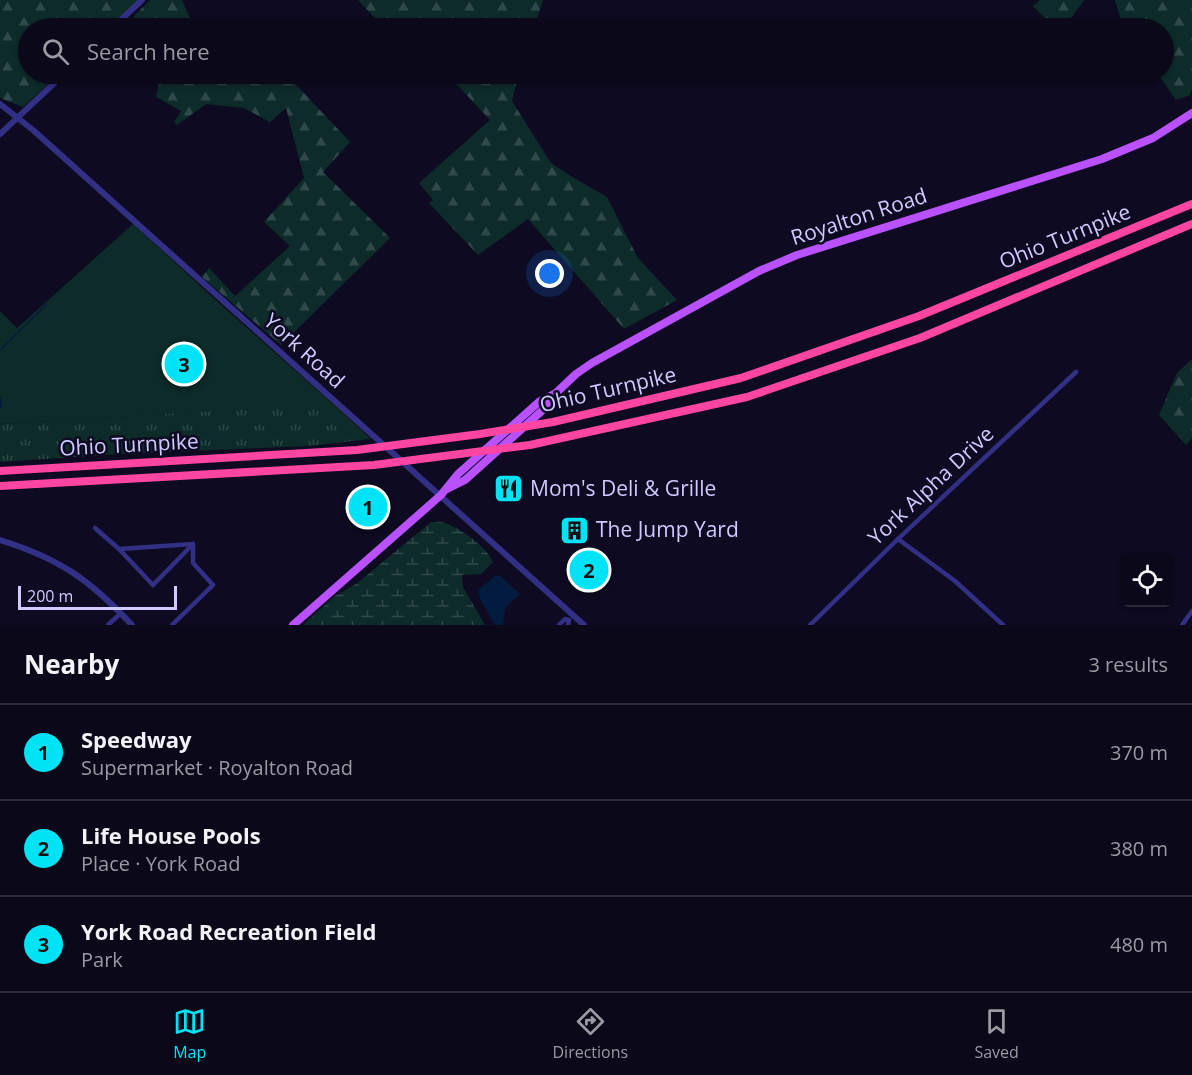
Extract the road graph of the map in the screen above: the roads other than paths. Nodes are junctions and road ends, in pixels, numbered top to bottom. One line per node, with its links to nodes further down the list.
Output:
1 (142, 0): 2 (street)
2 (123, 18)
3 (53, 84): 6 (street)
4 (0, 104): 6 (street, York Road)
5 (1192, 113): 13 (main road, Royalton Road)
6 (18, 117): 7 (street); 13 (street, York Road)
7 (0, 134)
8 (1192, 204): 11 (highway, Ohio Turnpike)
9 (1192, 224): 12 (highway, Ohio Turnpike)
10 (1076, 372): 15 (street, York Alpha Drive)
11 (0, 471)
12 (0, 486)
13 (441, 495): 21 (street, York Road); 25 (main road, Royalton Road)
14 (96, 528): 18 (street)
15 (898, 539): 28 (street, York Alpha Drive); 29 (street)
16 (0, 540): 20 (street)
17 (193, 544): 18 (street); 18 (street); 24 (street)
18 (119, 549)
19 (1192, 611): 30 (street)
20 (121, 613): 22 (street); 23 (street)
21 (570, 620): 26 (street); 27 (street, York Road)
22 (108, 625)
23 (132, 625)
24 (172, 625)
25 (293, 625)
26 (559, 625)
27 (584, 625)
28 (810, 625)
29 (1003, 625)
30 (1182, 625)

